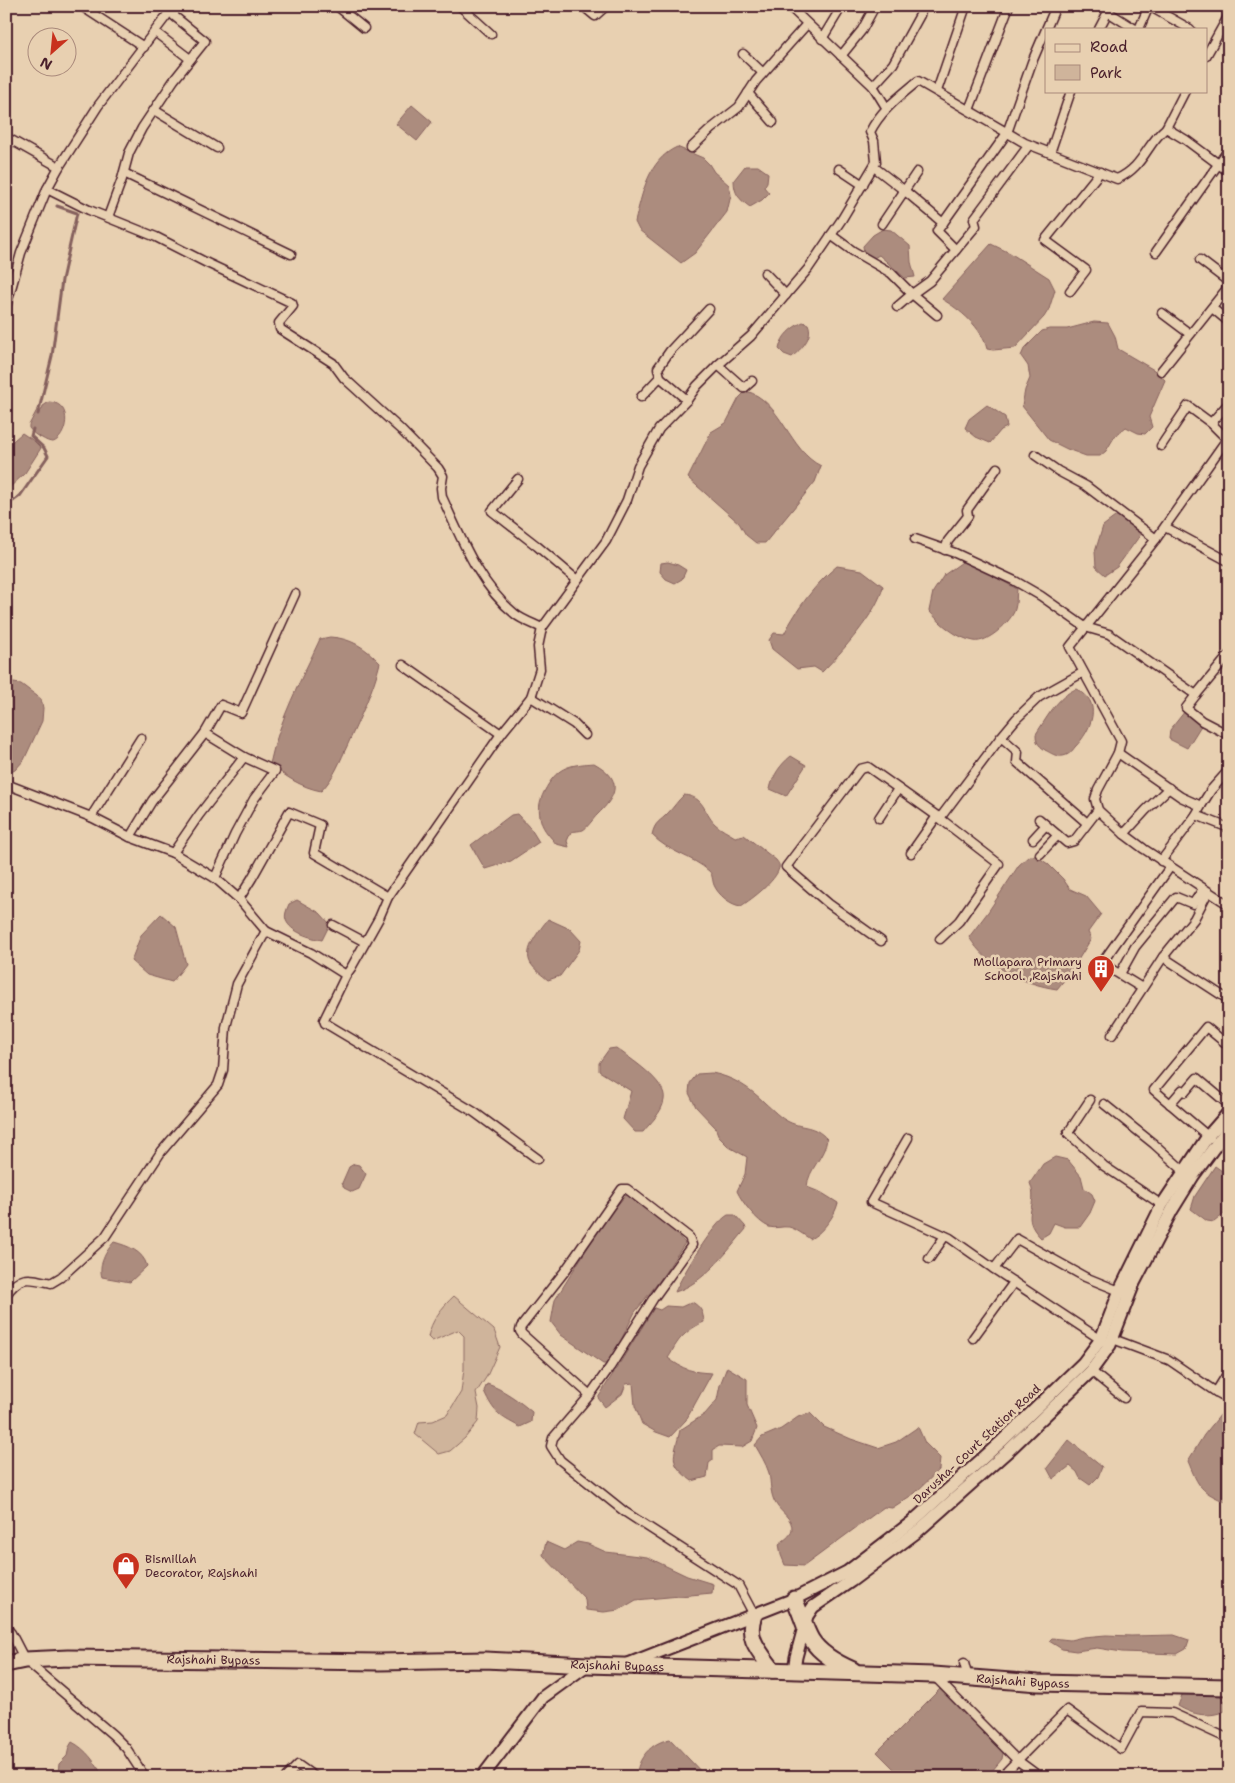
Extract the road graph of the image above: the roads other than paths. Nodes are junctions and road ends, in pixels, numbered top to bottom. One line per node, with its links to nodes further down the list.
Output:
1 (81, 6): 30 (street)
2 (174, 6): 24 (street); 34 (street)
3 (337, 6): 18 (street)
4 (460, 6): 26 (street)
5 (583, 6): 6 (street)
6 (606, 6)
7 (788, 6): 17 (street)
8 (842, 6): 27 (street)
9 (875, 6): 33 (street)
10 (923, 6): 36 (street)
11 (966, 6): 37 (street)
12 (1009, 6): 43 (street)
13 (1056, 6): 19 (street)
14 (1149, 6): 22 (street); 23 (street)
15 (1109, 9): 20 (street); 21 (street)
16 (1229, 15): 29 (street)
17 (807, 24): 27 (street); 35 (street)
18 (364, 28)
19 (1047, 28)
20 (1100, 28)
21 (1136, 28)
22 (1138, 28)
23 (1188, 28)
24 (155, 32): 30 (street); 34 (street)
25 (1045, 32): 46 (street)
26 (491, 34)
27 (822, 39): 33 (street)
28 (1208, 40): 29 (street)
29 (1214, 44): 31 (street)
30 (144, 47): 54 (street)
31 (1208, 53)
32 (743, 54): 35 (street)
33 (841, 56): 36 (street)
34 (190, 59): 42 (street)
35 (763, 73): 40 (street)
36 (873, 86): 41 (street)
37 (936, 91): 41 (street); 43 (street)
38 (1071, 92): 52 (street)
39 (1184, 92): 45 (street)
40 (748, 93): 44 (street); 50 (street)
41 (886, 107): 55 (street)
42 (154, 110): 49 (street); 60 (street)
43 (969, 110): 46 (street)
44 (773, 122)
45 (1166, 128): 53 (street); 58 (street)
46 (1007, 133): 48 (street); 65 (street)
47 (6, 137): 54 (street)
48 (1029, 145): 52 (street); 68 (street)
49 (217, 148)
50 (691, 148)
51 (1229, 149): 53 (street)
52 (1050, 153): 58 (street)
53 (1217, 164): 59 (street); 69 (street)
54 (59, 167): 62 (street)
55 (874, 167): 61 (street); 63 (street)
56 (839, 169): 61 (street)
57 (917, 172): 63 (street)
58 (1100, 172): 75 (street)
59 (1229, 172)
60 (124, 173): 64 (street); 70 (street)
61 (863, 186): 67 (street)
62 (47, 189): 64 (street); 74 (street)
63 (906, 190): 65 (street); 66 (street)
64 (108, 217): 106 (street)
65 (943, 223): 68 (street)
66 (882, 224)
67 (831, 235): 76 (street); 77 (street)
68 (956, 250): 76 (street)
69 (1156, 252)
70 (291, 254)
71 (1200, 260): 73 (street)
72 (764, 273): 77 (street)
73 (1229, 284): 80 (street)
74 (9, 290): 78 (street)
75 (1070, 292)
76 (912, 294): 79 (street); 83 (street)
77 (786, 295): 86 (street)
78 (6, 307)
79 (897, 307)
80 (1212, 308): 84 (street); 85 (street)
81 (709, 310): 88 (street)
82 (1162, 313): 85 (street)
83 (937, 315)
84 (1229, 322)
85 (1190, 334): 87 (street)
86 (718, 365): 89 (street); 91 (street)
87 (1160, 371)
88 (660, 377): 90 (street); 91 (street)
89 (752, 381)
90 (641, 397)
91 (687, 400): 103 (street)
92 (1229, 403): 93 (street)
93 (1211, 423): 94 (street); 98 (street)
94 (1161, 446)
95 (1035, 456): 100 (street)
96 (997, 468): 101 (street)
97 (518, 479): 103 (street)
98 (1165, 527): 100 (street); 102 (street)
99 (914, 539): 101 (street)
100 (1156, 539): 105 (street)
101 (945, 550): 105 (street)
102 (1229, 560)
103 (577, 580): 106 (street)
104 (295, 594): 112 (street)
105 (1085, 627): 109 (street); 110 (street)
106 (542, 628): 111 (street)
107 (1229, 655): 110 (street)
108 (402, 665): 113 (street)
109 (1082, 672): 116 (street); 118 (street)
110 (1196, 695): 115 (street)
111 (531, 697): 113 (street); 114 (street)
112 (205, 733): 119 (street); 136 (street)
113 (501, 734): 145 (street)
114 (585, 735)
115 (1229, 735)
116 (1001, 737): 128 (street); 131 (street)
117 (141, 738): 127 (street)
118 (1118, 753): 123 (street); 125 (street)
119 (244, 758): 138 (street); 143 (street)
120 (1229, 770): 124 (street)
121 (6, 784): 127 (street)
122 (898, 788): 128 (street); 129 (street); 151 (street)
123 (1169, 788): 124 (street); 135 (street)
124 (1201, 806): 126 (street)
125 (1098, 810): 131 (street); 135 (street)
126 (1196, 815): 133 (street); 141 (street)
127 (91, 817): 136 (street)
128 (938, 817): 139 (street); 150 (street)
129 (879, 818)
130 (1039, 819): 132 (street)
131 (1087, 823): 134 (street)
132 (1046, 824): 134 (street); 137 (street)
133 (1229, 828)
134 (1058, 834): 140 (street)
135 (1124, 834): 141 (street)
136 (130, 837): 138 (street)
137 (1033, 839)
138 (173, 853): 143 (street)
139 (910, 853)
140 (1040, 854)
141 (1161, 861): 142 (street)
142 (1170, 867): 144 (street); 154 (street)
143 (216, 878): 146 (street)
144 (1206, 891): 147 (street); 153 (street); 154 (street)
145 (388, 897): 146 (street); 152 (street)
146 (239, 899): 149 (street)
147 (1229, 905)
148 (333, 925): 152 (street)
149 (266, 931): 155 (street); 176 (street)
150 (940, 939)
151 (881, 941)
152 (364, 942): 155 (street)
153 (1162, 957): 156 (street); 157 (street)
154 (1120, 974): 156 (street)
155 (346, 975): 168 (street)
156 (1142, 988): 158 (street)
157 (1229, 1000)
158 (1112, 1035)
159 (1229, 1046): 162 (street)
160 (1090, 1100): 170 (street)
161 (1104, 1104): 169 (street)
162 (1170, 1104): 163 (street); 167 (street)
163 (1229, 1105)
164 (1229, 1112): 167 (street, Darusha- Court Station Road)
165 (1229, 1128): 167 (street, Darusha- Court Station Road)
166 (908, 1138): 171 (street)
167 (1212, 1140): 169 (street, Darusha- Court Station Road); 175 (street, Darusha- Court Station Road)
168 (538, 1159)
169 (1184, 1171): 170 (street, Darusha- Court Station Road)
170 (1162, 1204): 175 (street, Darusha- Court Station Road)
171 (945, 1236): 172 (street); 173 (street)
172 (929, 1259)
173 (994, 1269): 174 (street); 175 (street)
174 (1014, 1282): 177 (street); 178 (street)
175 (1124, 1292): 178 (street, Darusha- Court Station Road)
176 (6, 1295)
177 (973, 1338)
178 (1108, 1341): 179 (street, Darusha- Court Station Road); 181 (street); 185 (street, Darusha- Court Station Road)
179 (1091, 1370): 183 (street); 187 (street, Darusha- Court Station Road)
180 (1229, 1371): 181 (street)
181 (1216, 1392): 184 (street)
182 (590, 1395): 182 (street); 186 (street)
183 (1124, 1398)
184 (1229, 1399)
185 (794, 1599): 186 (street, Darusha- Court Station Road); 187 (highway)
186 (754, 1614): 192 (street, Darusha- Court Station Road); 193 (highway)
187 (805, 1624): 194 (street, Darusha- Court Station Road); 195 (highway)
188 (6, 1627): 189 (street)
189 (25, 1660): 190 (highway, Rajshahi Bypass); 191 (highway, Rajshahi Bypass); 200 (street)
190 (6, 1664)
191 (587, 1665): 192 (highway, Rajshahi Bypass); 203 (street)
192 (625, 1666): 193 (highway, Rajshahi Bypass)
193 (773, 1670): 194 (highway, Rajshahi Bypass)
194 (794, 1670): 195 (highway, Rajshahi Bypass)
195 (863, 1674): 196 (highway, Rajshahi Bypass)
196 (934, 1675): 197 (highway, Rajshahi Bypass); 199 (street)
197 (1229, 1687)
198 (1229, 1739): 199 (street)
199 (1017, 1760): 204 (street); 205 (street)
200 (146, 1777)
201 (286, 1777): 202 (street)
202 (315, 1777)
203 (482, 1777)
204 (1001, 1777)
205 (1040, 1777)

